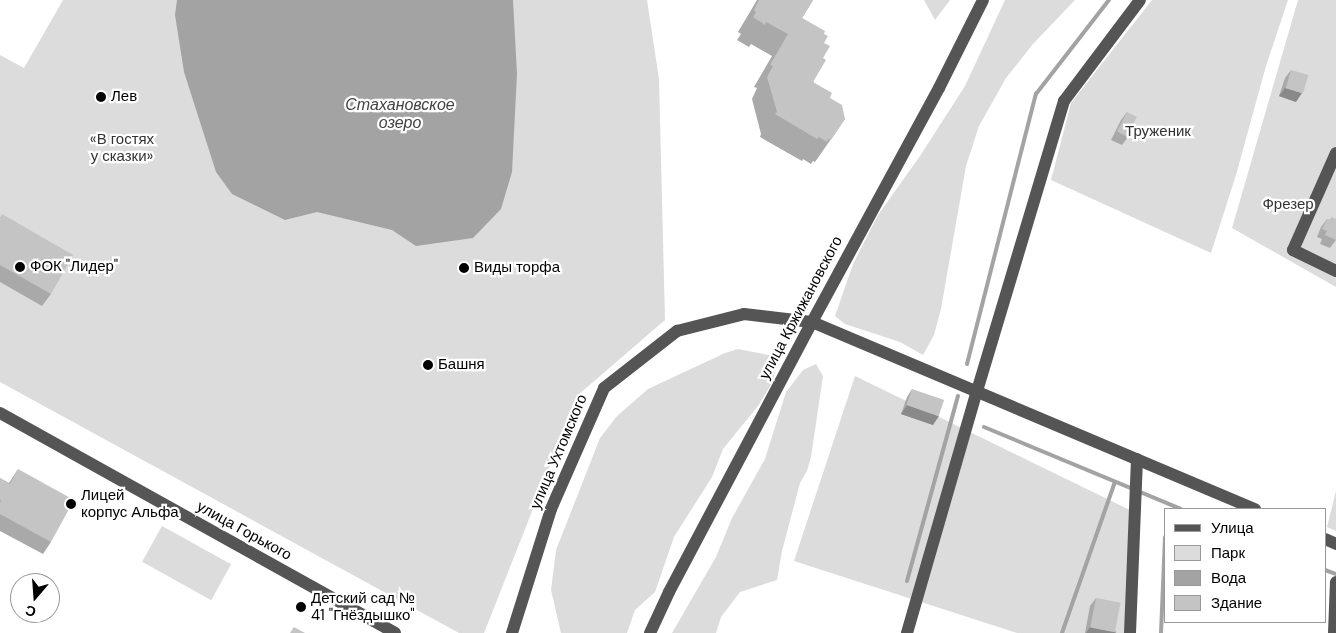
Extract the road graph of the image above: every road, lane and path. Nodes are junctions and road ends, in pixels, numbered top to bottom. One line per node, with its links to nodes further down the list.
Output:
1 (983, 0): 5 (street, улица Кржижановского)
2 (1140, 0): 6 (street)
3 (1336, 153): 4 (street)
4 (1336, 271)
5 (812, 322): 6 (street, улица Ухтомского); 12 (street, улица Ухтомского); 13 (street, улица Кржижановского)
6 (976, 390): 8 (street, улица Ухтомского); 14 (street)
7 (0, 413): 11 (street, улица Горького)
8 (1137, 459): 9 (street, улица Ухтомского); 15 (street)
9 (1253, 508)
10 (1336, 582): 16 (street)
11 (394, 633)
12 (512, 633)
13 (650, 633)
14 (907, 633)
15 (1130, 633)
16 (1334, 633)

